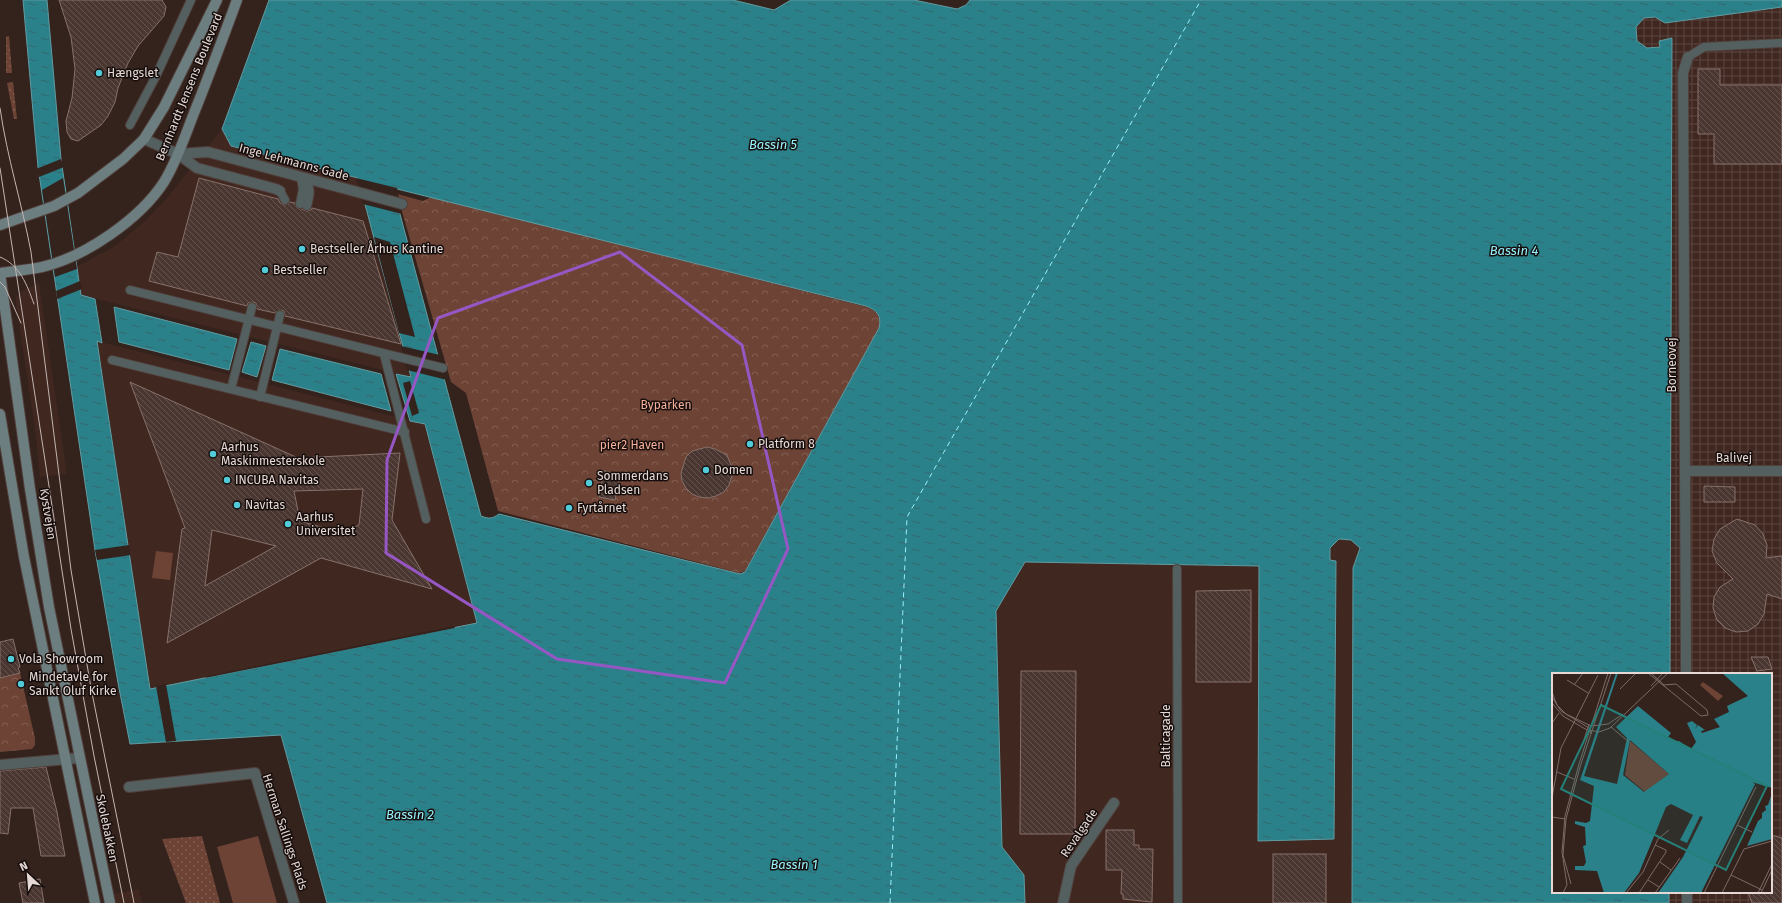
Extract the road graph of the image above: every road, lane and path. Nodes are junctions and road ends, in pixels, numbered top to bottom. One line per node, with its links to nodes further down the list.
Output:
1 (191, 0): 6 (lane)
2 (217, 0): 7 (street, Bernhardt Jensens Boulevard)
3 (237, 0): 8 (street, Bernhardt Jensens Boulevard)
4 (1782, 43): 5 (lane)
5 (1688, 57): 27 (street, Borneovej)
6 (130, 125)
7 (144, 139): 8 (street, Inge Lehmanns Gade); 13 (street, Bernhardt Jensens Boulevard)
8 (178, 154): 9 (street, Inge Lehmanns Gade); 10 (street, Inge Lehmanns Gade); 14 (street, Bernhardt Jensens Boulevard)
9 (301, 178): 11 (street, Inge Lehmanns Gade); 12 (lane)
10 (281, 197)
11 (402, 204)
12 (304, 205)
13 (0, 225)
14 (0, 273): 32 (street, Kystvejen)
15 (130, 290): 18 (lane)
16 (252, 307): 18 (lane)
17 (280, 315): 19 (lane)
18 (248, 320): 19 (lane); 23 (lane)
19 (277, 327): 20 (lane); 24 (lane)
20 (384, 354): 22 (lane); 26 (lane)
21 (112, 360): 23 (lane)
22 (442, 368)
23 (231, 390): 24 (lane)
24 (260, 396): 26 (lane)
25 (0, 414): 33 (street)
26 (405, 432): 29 (lane)
27 (1685, 471): 28 (street, Balivej); 31 (street, Borneovej)
28 (1782, 471)
29 (426, 519)
30 (1177, 569): 42 (lane, Balticagade)
31 (1686, 673)
32 (79, 758): 33 (street); 39 (street, Skolebakken)
33 (65, 759): 34 (street); 38 (street)
34 (0, 764)
35 (129, 787): 40 (street, Herman Sallings Plads)
36 (1114, 803): 41 (street, Revalgade)
37 (1686, 893): 43 (street)
38 (95, 903)
39 (110, 903)
40 (294, 903)
41 (1063, 903)
42 (1178, 903)
43 (1687, 903)

